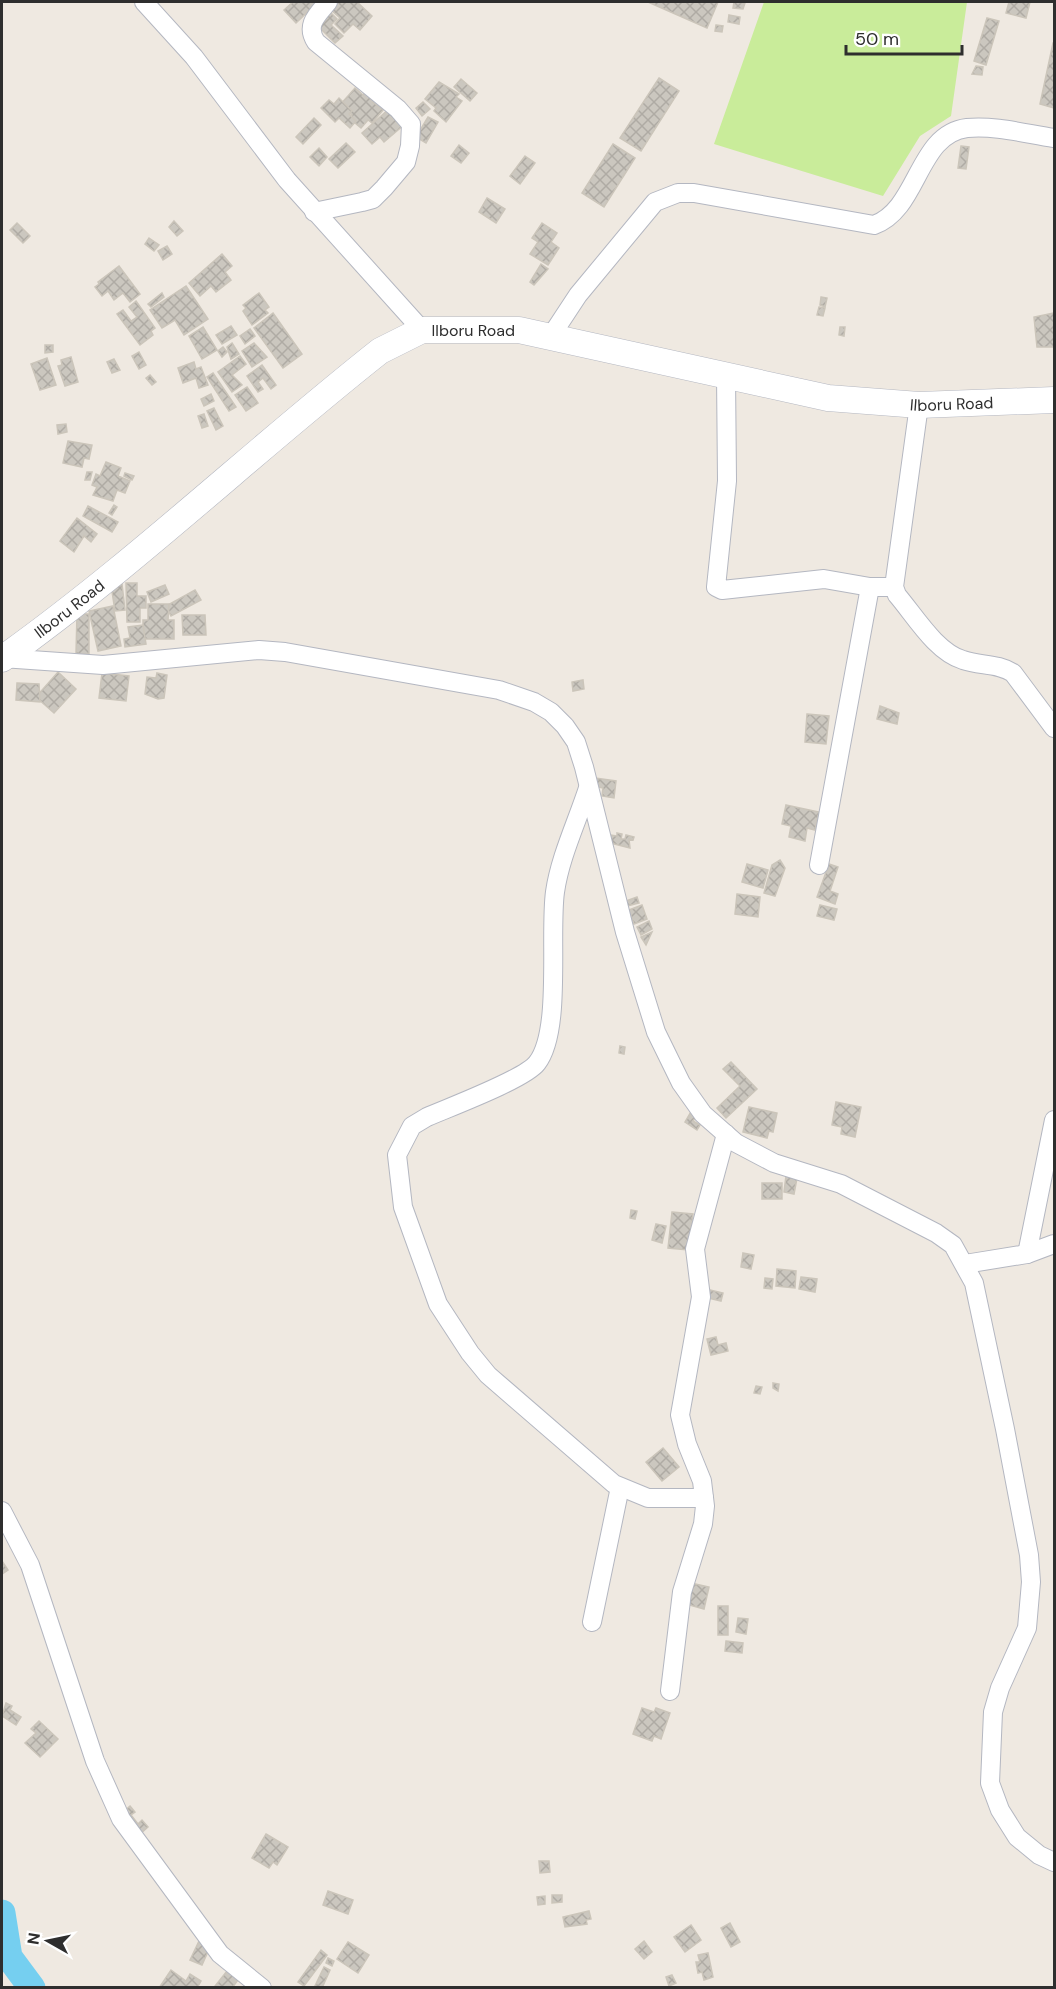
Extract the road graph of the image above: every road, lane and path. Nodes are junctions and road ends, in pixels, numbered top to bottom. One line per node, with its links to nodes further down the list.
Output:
1 (144, 2): 4 (street)
2 (328, 2): 4 (street)
3 (1054, 138): 6 (street)
4 (314, 212): 5 (street)
5 (422, 330): 6 (street, Ilboru Road); 12 (street, Ilboru Road)
6 (551, 336): 7 (street, Ilboru Road)
7 (726, 375): 9 (street, Ilboru Road); 10 (street)
8 (1054, 400): 9 (street, Ilboru Road)
9 (919, 405): 11 (street)
10 (870, 587): 11 (street); 15 (street)
11 (894, 587): 13 (street)
12 (2, 659): 14 (street)
13 (1054, 728)
14 (588, 788): 17 (street); 21 (street)
15 (819, 865)
16 (1054, 1120): 19 (street)
17 (726, 1134): 20 (street); 22 (street)
18 (1054, 1244): 19 (street)
19 (1027, 1254): 20 (street)
20 (965, 1264): 26 (street)
21 (620, 1487): 22 (street); 24 (street)
22 (704, 1498): 25 (street)
23 (2, 1511): 27 (street)
24 (592, 1622)
25 (670, 1691)
26 (1054, 1862)
27 (262, 1988)

